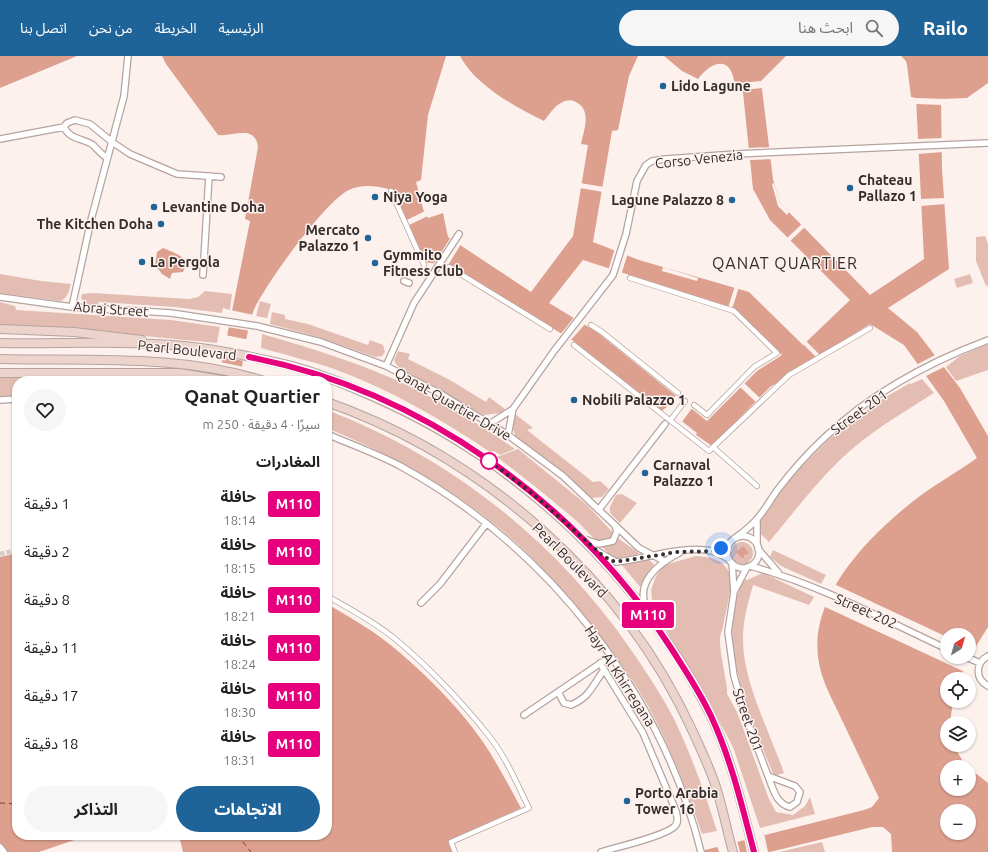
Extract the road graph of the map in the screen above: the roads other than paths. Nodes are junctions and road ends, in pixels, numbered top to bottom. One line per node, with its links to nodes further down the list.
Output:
1 (128, 56): 4 (street)
2 (64, 127): 3 (street); 4 (street); 6 (street)
3 (0, 139)
4 (112, 142): 6 (street); 7 (street)
5 (988, 143): 40 (street, Corso Venezia)
6 (107, 158): 16 (street)
7 (209, 176): 8 (street); 13 (street)
8 (220, 177)
9 (391, 191): 11 (street)
10 (459, 234): 27 (street)
11 (424, 265)
12 (449, 267): 21 (street)
13 (203, 275)
14 (630, 278): 39 (street)
15 (0, 297): 16 (street, Abraj Street)
16 (72, 306): 18 (street, Abraj Street)
17 (591, 325): 34 (street)
18 (257, 326): 27 (street, Qanat Quartier Drive)
19 (870, 328): 45 (street)
20 (0, 329): 24 (main road)
21 (550, 329)
22 (988, 340): 48 (street, Street 201)
23 (0, 343): 24 (main road, Pearl Boulevard)
24 (157, 344): 32 (main road, Pearl Boulevard)
25 (574, 345): 41 (street)
26 (0, 358): 29 (main road, Pearl Boulevard)
27 (386, 366): 42 (street, Qanat Quartier Drive)
28 (0, 373): 29 (main road)
29 (213, 374): 30 (main road); 31 (main road, Pearl Boulevard)
30 (217, 376)
31 (246, 376)
32 (321, 376)
33 (332, 379): 51 (main road, Pearl Boulevard)
34 (678, 393)
35 (12, 399): 36 (street)
36 (0, 400)
37 (685, 401): 41 (street)
38 (332, 404): 82 (main road, Pearl Boulevard)
39 (694, 405)
40 (513, 409): 42 (street, Corso Venezia); 43 (street, Corso Venezia)
41 (668, 421): 45 (street); 47 (street)
42 (491, 423): 43 (street, Qanat Quartier Drive)
43 (508, 435): 47 (street, Qanat Quartier Drive)
44 (332, 436): 50 (street, Hayr Al Khirregana)
45 (713, 447): 46 (street)
46 (757, 486)
47 (600, 508): 49 (street, Qanat Quartier Drive)
48 (757, 519): 52 (street, Street 201); 54 (street)
49 (614, 523): 51 (street); 57 (street, Qanat Quartier Drive)
50 (486, 524): 64 (street); 67 (street, Hayr Al Khirregana)
51 (578, 535): 57 (street); 65 (main road, Pearl Boulevard)
52 (735, 538): 53 (street); 54 (street)
53 (729, 544): 55 (street); 59 (street)
54 (757, 547): 60 (street); 61 (street, Street 202)
55 (713, 551): 56 (street); 59 (street)
56 (682, 552): 57 (street); 58 (street)
57 (654, 556): 58 (street, Qanat Quartier Drive)
58 (664, 561): 65 (street)
59 (730, 561): 60 (street); 62 (street, Street 201)
60 (749, 566): 61 (street, Street 202); 62 (street, Street 201)
61 (784, 576): 66 (street, Street 202)
62 (734, 592): 76 (street, Street 201)
63 (332, 599): 79 (street)
64 (421, 603)
65 (658, 627): 83 (main road, Pearl Boulevard)
66 (940, 645)
67 (611, 656): 70 (street); 81 (street, Hayr Al Khirregana)
68 (988, 656): 71 (street)
69 (976, 661): 71 (street)
70 (600, 663): 72 (street); 74 (street)
71 (980, 663): 73 (street)
72 (604, 670): 74 (street); 80 (street)
73 (988, 686)
74 (558, 692): 75 (street)
75 (524, 715)
76 (768, 776): 76 (street, Street 201)
77 (0, 847): 78 (street)
78 (4, 852)
79 (455, 852)
80 (601, 852)
81 (701, 852)
82 (733, 852)
83 (754, 852)

